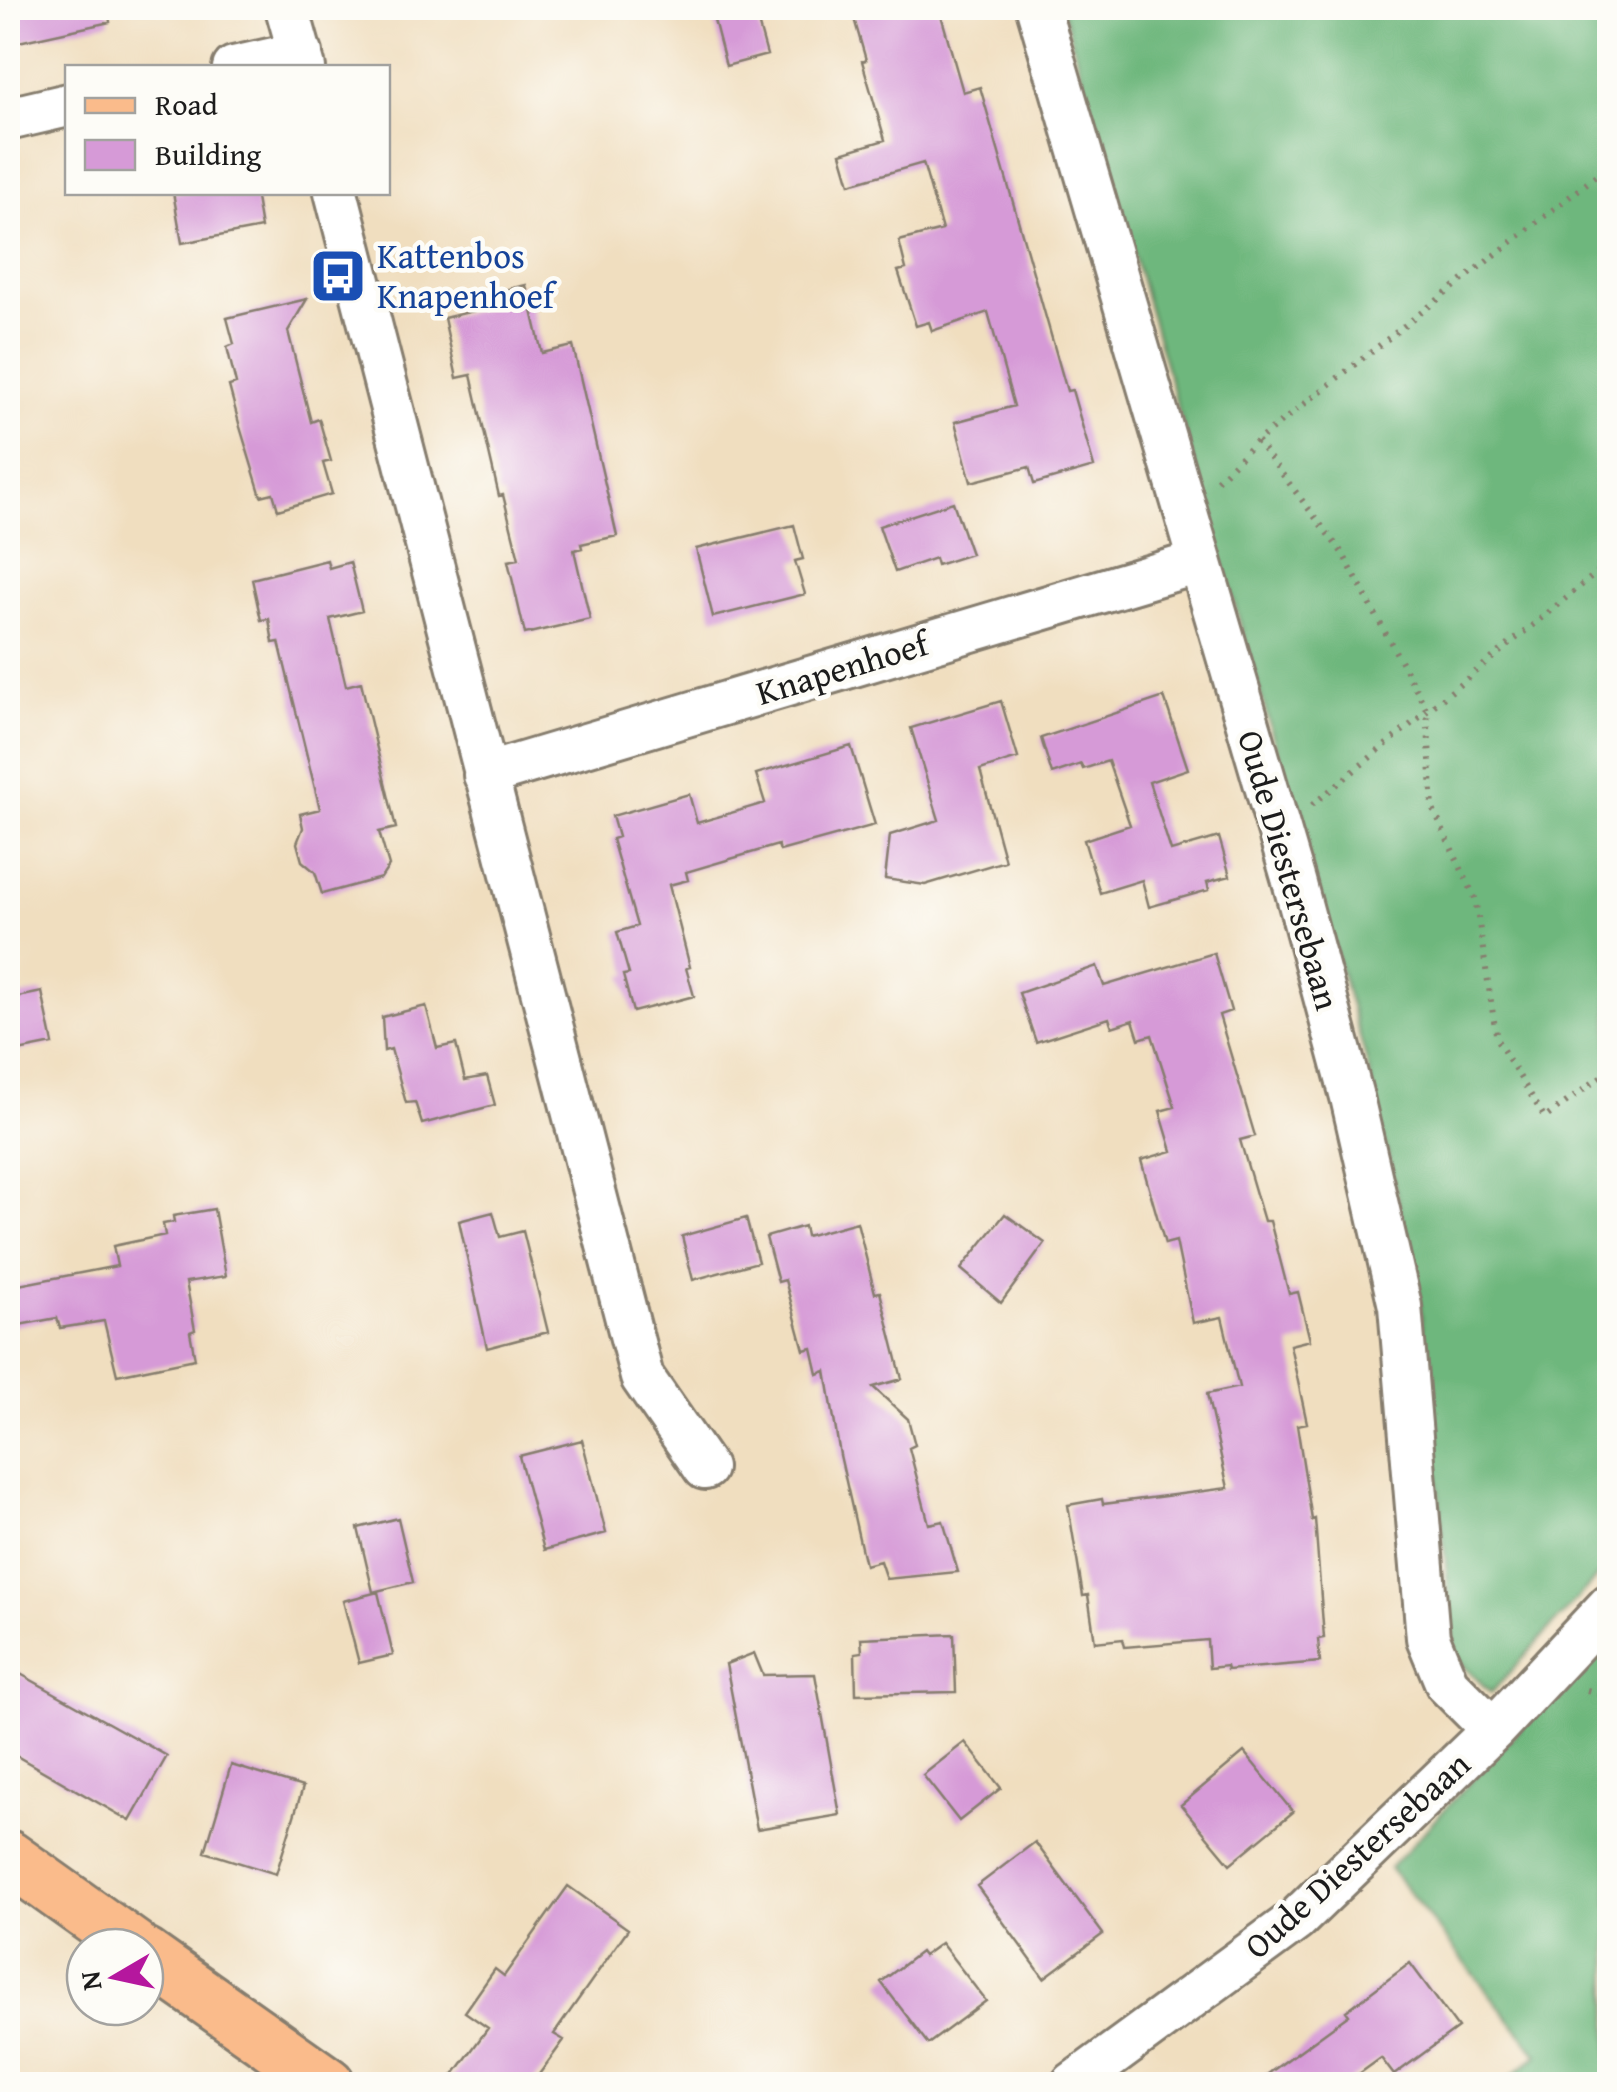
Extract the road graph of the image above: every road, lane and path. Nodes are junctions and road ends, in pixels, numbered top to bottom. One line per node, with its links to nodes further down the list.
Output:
1 (287, 8): 3 (street)
2 (1038, 8): 10 (street, Oude Diestersebaan)
3 (302, 60): 4 (street)
4 (260, 65)
5 (65, 106): 6 (street)
6 (8, 119)
7 (1610, 165): 9 (path)
8 (337, 195): 14 (street)
9 (1257, 442): 10 (path); 13 (path)
10 (1184, 511): 11 (street, Oude Diestersebaan)
11 (1199, 562): 14 (street, Knapenhoef); 15 (street, Oude Diestersebaan)
12 (1610, 562): 13 (path)
13 (1427, 710): 15 (path); 16 (path)
14 (485, 775): 17 (street)
15 (1279, 832): 19 (street, Oude Diestersebaan)
16 (1610, 1070)
17 (705, 1468)
18 (1610, 1604): 19 (street, Oude Diestersebaan)
19 (1493, 1730): 24 (street, Oude Diestersebaan)
20 (8, 1857): 21 (main road)
21 (106, 1927)
22 (165, 1969): 23 (main road)
23 (328, 2084)
24 (1073, 2084)

